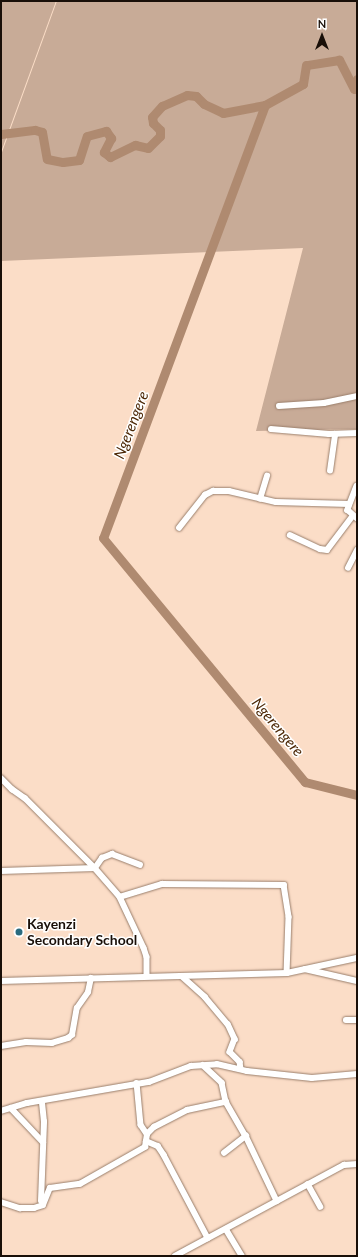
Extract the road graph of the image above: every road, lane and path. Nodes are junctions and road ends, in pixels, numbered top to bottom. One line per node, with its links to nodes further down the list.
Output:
1 (357, 396): 2 (street)
2 (278, 406)
3 (272, 429): 5 (street)
4 (357, 432): 5 (street)
5 (335, 434): 6 (street)
6 (330, 471)
7 (267, 476): 9 (street)
8 (357, 486): 10 (street)
9 (260, 499): 10 (street); 12 (street)
10 (349, 504): 11 (street)
11 (355, 518): 13 (street)
12 (178, 528)
13 (290, 535)
14 (357, 550): 15 (street)
15 (348, 568)
16 (1, 778): 18 (street)
17 (140, 865): 18 (street)
18 (95, 868): 19 (street); 20 (street)
19 (1, 871)
20 (120, 897): 23 (street); 24 (street)
21 (357, 958): 22 (street)
22 (305, 969): 23 (street); 28 (street)
23 (287, 973): 26 (street)
24 (147, 975): 25 (street); 26 (street)
25 (90, 978): 27 (street); 31 (street)
26 (183, 978): 33 (street)
27 (1, 981)
28 (357, 981)
29 (346, 1020): 30 (street)
30 (357, 1020)
31 (1, 1046)
32 (203, 1065): 33 (street); 35 (street); 37 (street)
33 (241, 1069): 34 (street)
34 (357, 1074)
35 (137, 1082): 36 (street); 40 (street)
36 (42, 1102): 38 (street); 43 (street)
37 (226, 1102): 40 (street); 41 (street)
38 (11, 1108): 39 (street); 43 (street)
39 (1, 1111)
40 (146, 1134): 42 (street)
41 (246, 1136): 44 (street); 48 (street)
42 (146, 1141): 49 (street); 52 (street)
43 (43, 1142): 49 (street)
44 (224, 1153)
45 (357, 1164): 46 (street)
46 (308, 1184): 48 (street); 50 (street)
47 (1, 1202): 49 (street)
48 (277, 1202): 51 (street)
49 (41, 1205)
50 (321, 1206)
51 (226, 1229): 52 (street); 54 (street)
52 (208, 1238): 53 (street)
53 (174, 1256)
54 (242, 1256)

